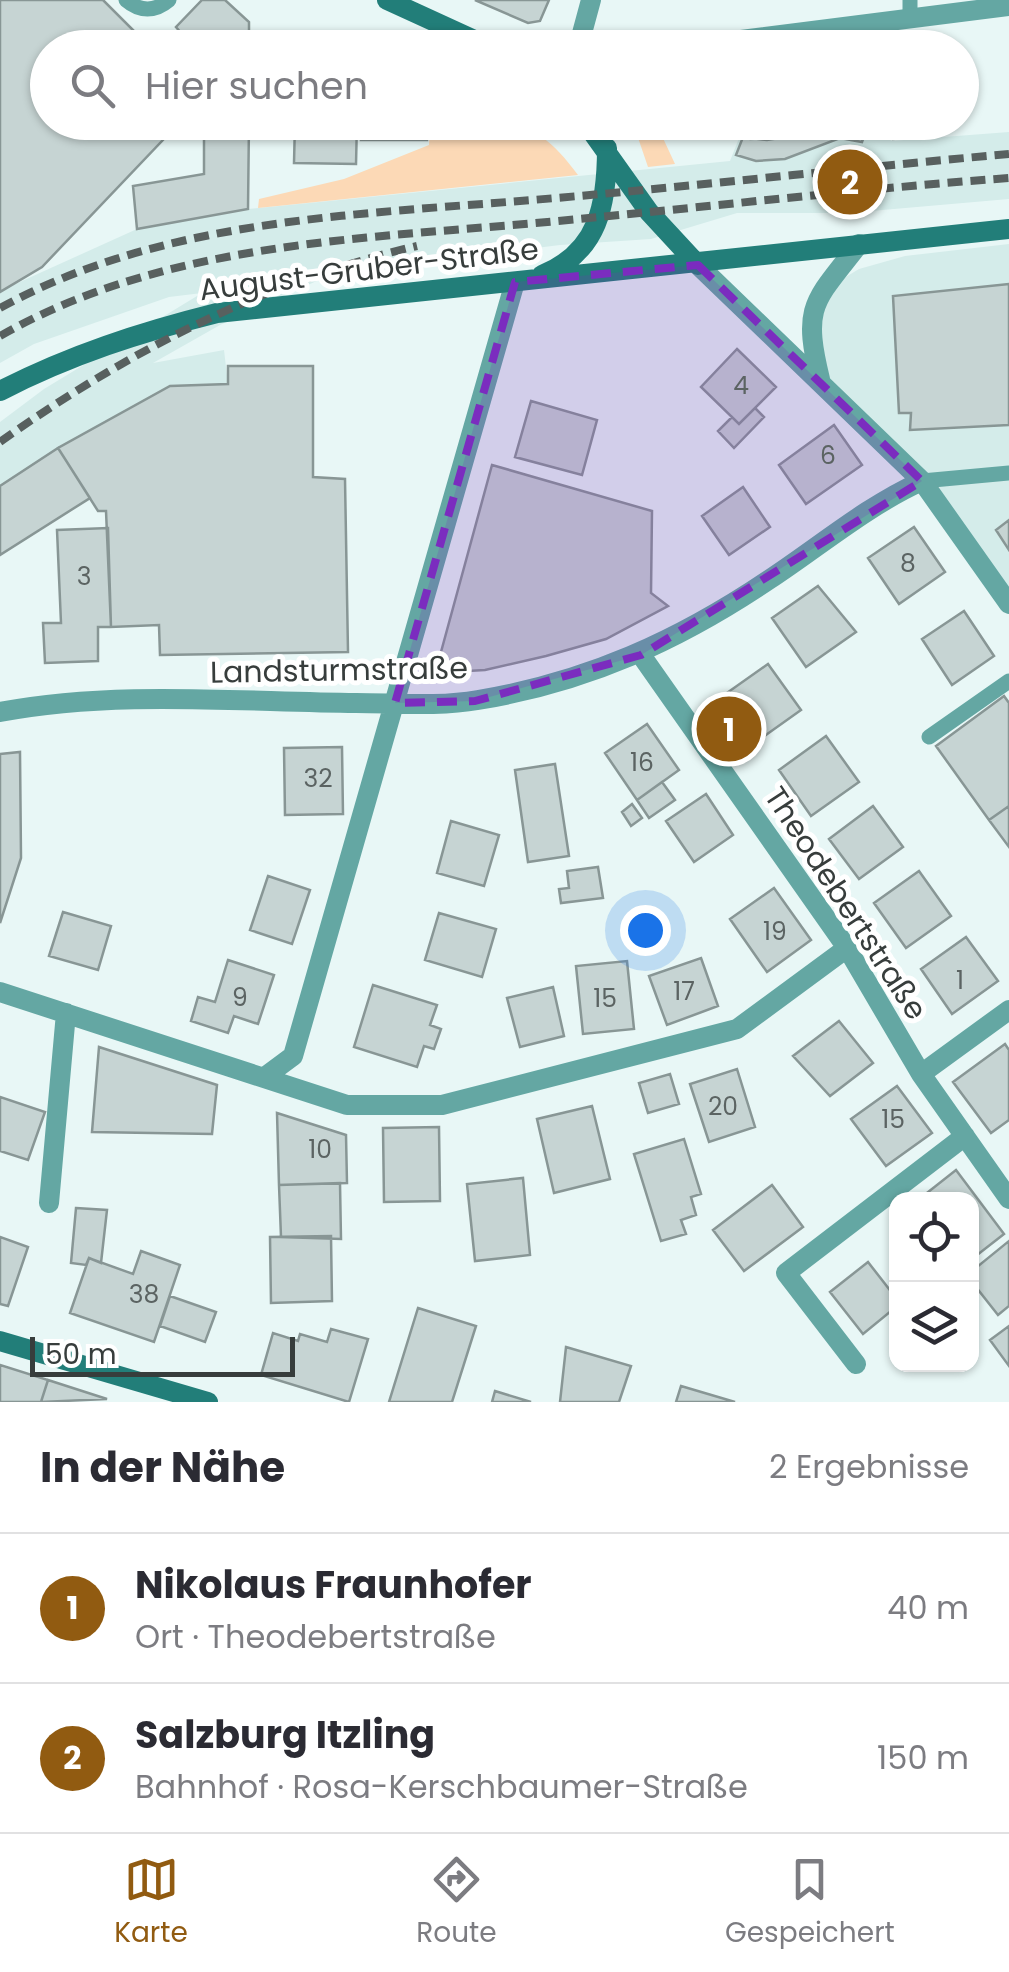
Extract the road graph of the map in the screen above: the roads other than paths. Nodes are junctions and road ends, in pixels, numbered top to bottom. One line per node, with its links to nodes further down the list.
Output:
1 (126, 0): 2 (lane)
2 (170, 0)
3 (387, 0): 7 (main road)
4 (592, 0): 8 (street)
5 (1009, 6): 6 (street)
6 (910, 9): 9 (street)
7 (453, 30)
8 (583, 30)
9 (802, 30)
10 (600, 140): 11 (main road)
11 (607, 148): 14 (main road); 15 (main road)
12 (1009, 229): 13 (main road, August-Gruber-Straße)
13 (859, 244): 14 (main road, August-Gruber-Straße); 16 (street)
14 (698, 265): 15 (main road, August-Gruber-Straße); 16 (street)
15 (521, 282): 17 (main road, August-Gruber-Straße); 23 (street)
16 (820, 381): 19 (street)
17 (0, 391)
18 (1009, 473): 19 (lane)
19 (922, 481): 20 (street); 21 (street, Landsturmstraße)
20 (1009, 604)
21 (641, 655): 23 (street, Landsturmstraße); 26 (street, Theodebertstraße)
22 (1009, 682): 25 (lane)
23 (395, 703): 24 (street, Landsturmstraße); 31 (street)
24 (0, 712)
25 (929, 738)
26 (848, 948): 30 (street, Theodebertstraße); 31 (street)
27 (0, 992): 29 (street)
28 (1009, 1010): 30 (street)
29 (66, 1013): 31 (street); 34 (street)
30 (921, 1074): 32 (street, Theodebertstraße)
31 (266, 1076)
32 (965, 1136): 33 (street, Theodebertstraße); 36 (street)
33 (1009, 1199)
34 (49, 1203)
35 (0, 1341): 37 (main road)
36 (856, 1364)
37 (170, 1396): 38 (main road)
38 (208, 1402)

